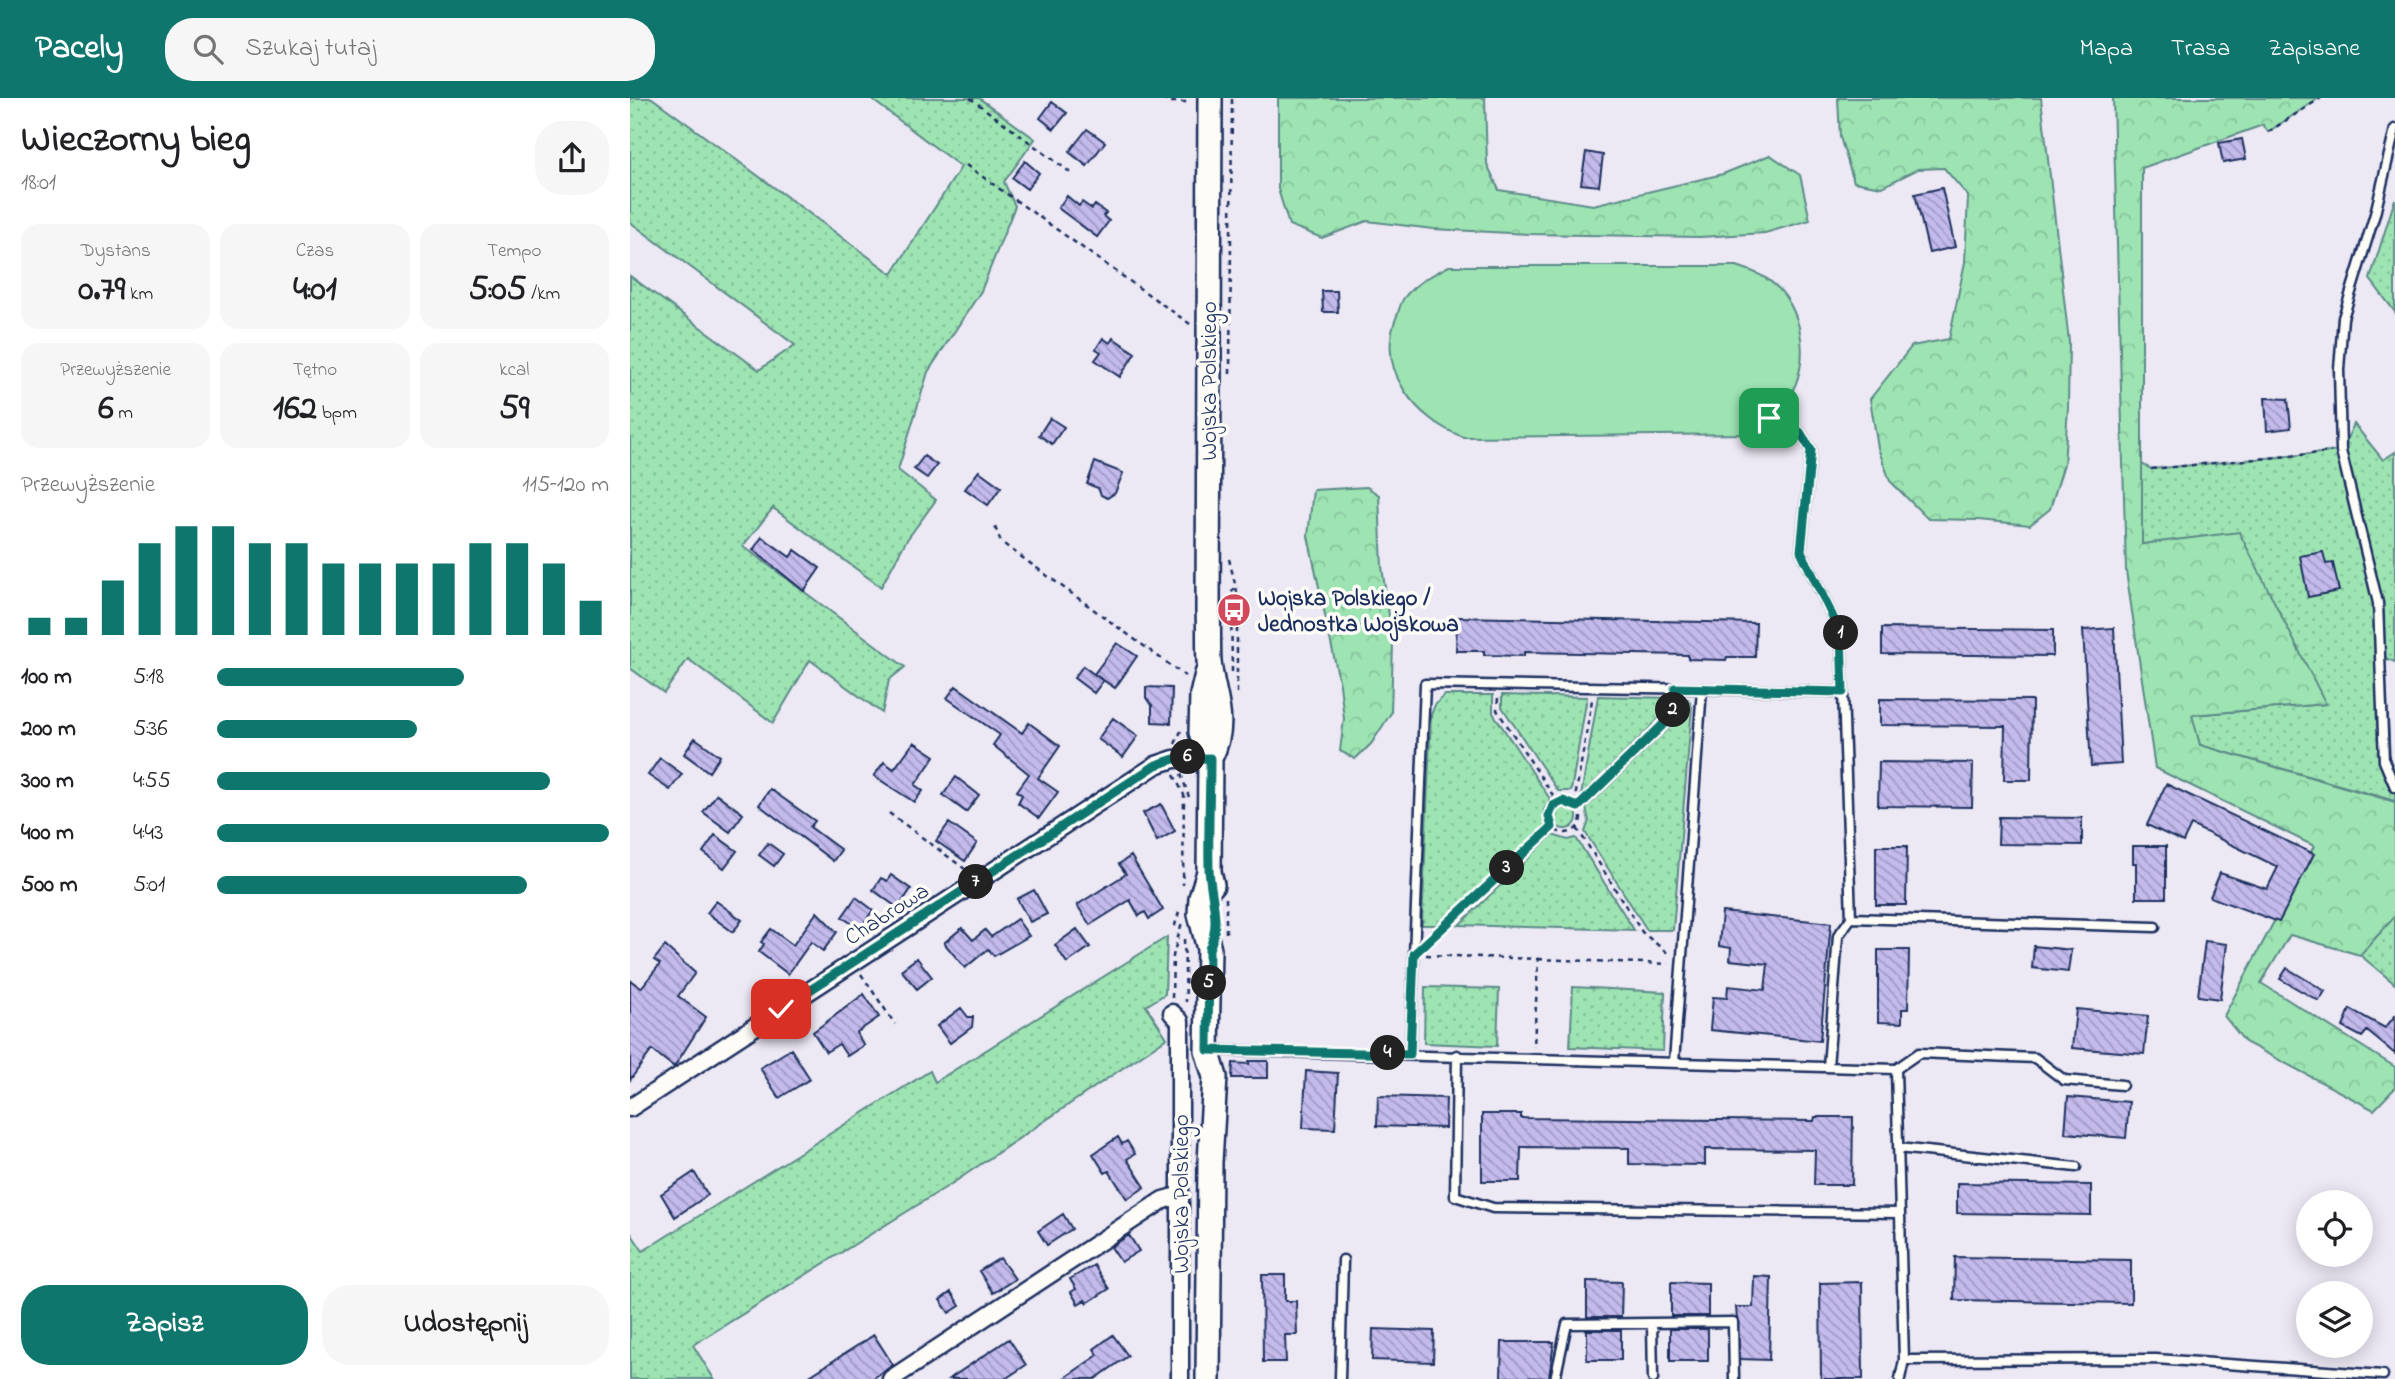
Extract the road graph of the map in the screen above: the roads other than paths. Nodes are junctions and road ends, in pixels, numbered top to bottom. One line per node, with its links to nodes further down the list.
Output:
1 (1204, 100): 6 (main road, Wojska Polskiego)
2 (2395, 129): 7 (lane)
3 (1769, 418): 5 (lane)
4 (1702, 689): 5 (lane); 12 (lane); 14 (lane)
5 (1843, 692): 8 (lane)
6 (1210, 758): 11 (main road, Wojska Polskiego); 18 (street, Chabrowa)
7 (2395, 787)
8 (1851, 918): 9 (lane); 15 (lane)
9 (2155, 927)
10 (1172, 1013): 21 (street, Wojska Polskiego)
11 (1208, 1050): 12 (lane); 29 (main road, Wojska Polskiego)
12 (1410, 1054): 13 (lane)
13 (1457, 1055): 14 (lane); 22 (lane)
14 (1674, 1062): 15 (lane)
15 (1828, 1067): 16 (lane)
16 (1896, 1069): 17 (lane); 19 (lane)
17 (2122, 1085)
18 (630, 1108)
19 (1898, 1148): 20 (lane); 22 (lane)
20 (2076, 1167)
21 (1181, 1195): 27 (street); 28 (street, Wojska Polskiego)
22 (1900, 1213): 25 (lane)
23 (1343, 1260): 30 (lane)
24 (1652, 1323): 31 (lane); 32 (lane); 33 (lane)
25 (1904, 1360): 26 (lane); 34 (lane)
26 (2384, 1375)
27 (891, 1379)
28 (1180, 1379)
29 (1208, 1379)
30 (1339, 1379)
31 (1555, 1379)
32 (1653, 1379)
33 (1734, 1379)
34 (1900, 1379)

